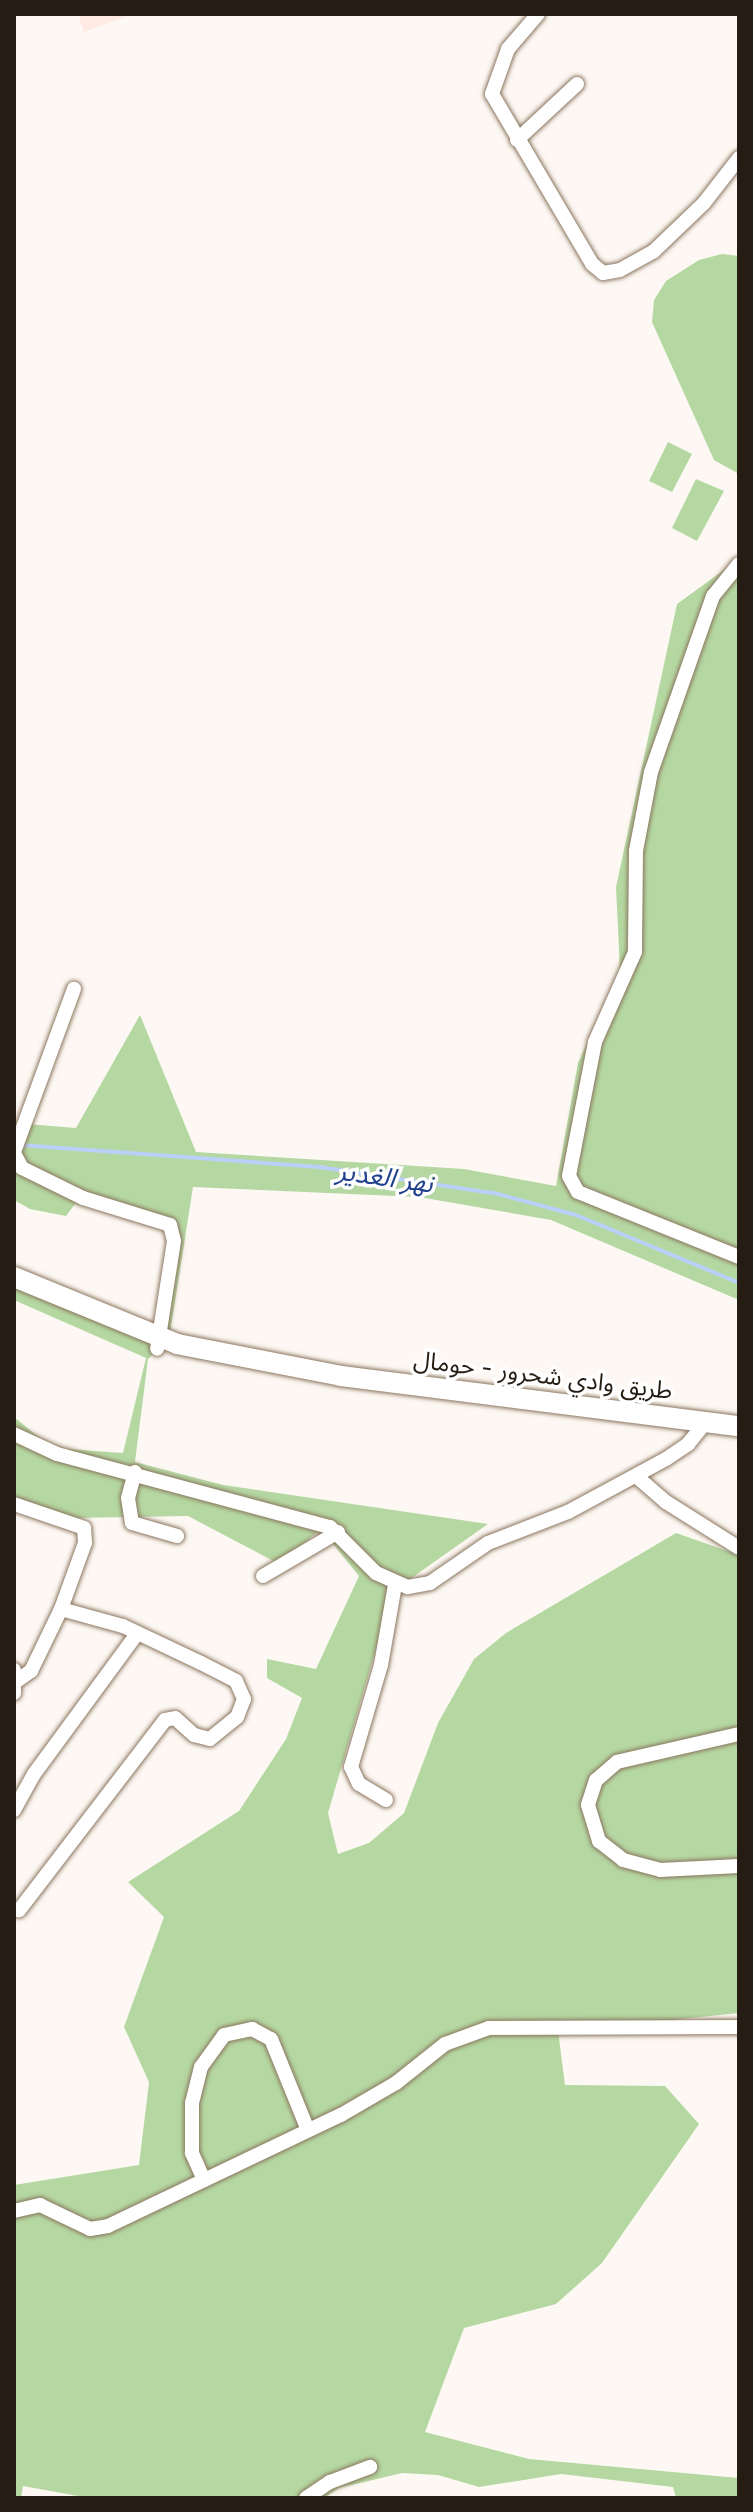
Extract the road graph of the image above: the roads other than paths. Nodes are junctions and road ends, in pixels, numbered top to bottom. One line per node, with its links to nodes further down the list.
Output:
1 (538, 14): 3 (street)
2 (577, 84): 3 (street)
3 (517, 140): 4 (street)
4 (739, 158)
5 (739, 564): 9 (street)
6 (74, 989): 7 (street)
7 (18, 1128): 8 (street)
8 (14, 1152): 12 (street)
9 (739, 1257)
10 (14, 1277): 12 (main road, طريق وادي شحرور - حومال)
11 (14, 1287): 12 (main road)
12 (158, 1344): 13 (main road, طريق وادي شحرور - حومال)
13 (706, 1422): 14 (main road, طريق وادي شحرور - حومال); 17 (street)
14 (739, 1426)
15 (14, 1434): 16 (street)
16 (135, 1472): 19 (street); 20 (street)
17 (636, 1476): 21 (street); 23 (street)
18 (14, 1504): 24 (street)
19 (338, 1532): 22 (street); 23 (street)
20 (177, 1536)
21 (739, 1548)
22 (263, 1576)
23 (395, 1585): 28 (street)
24 (61, 1609): 25 (street); 26 (street)
25 (136, 1635): 29 (street); 31 (street)
26 (15, 1681)
27 (739, 1734): 30 (street)
28 (386, 1800)
29 (14, 1810)
30 (739, 1866)
31 (19, 1910)
32 (739, 2027): 33 (street)
33 (308, 2130): 34 (street); 34 (street)
34 (204, 2180): 35 (street)
35 (14, 2211)
36 (370, 2467): 37 (street)
37 (306, 2498)

